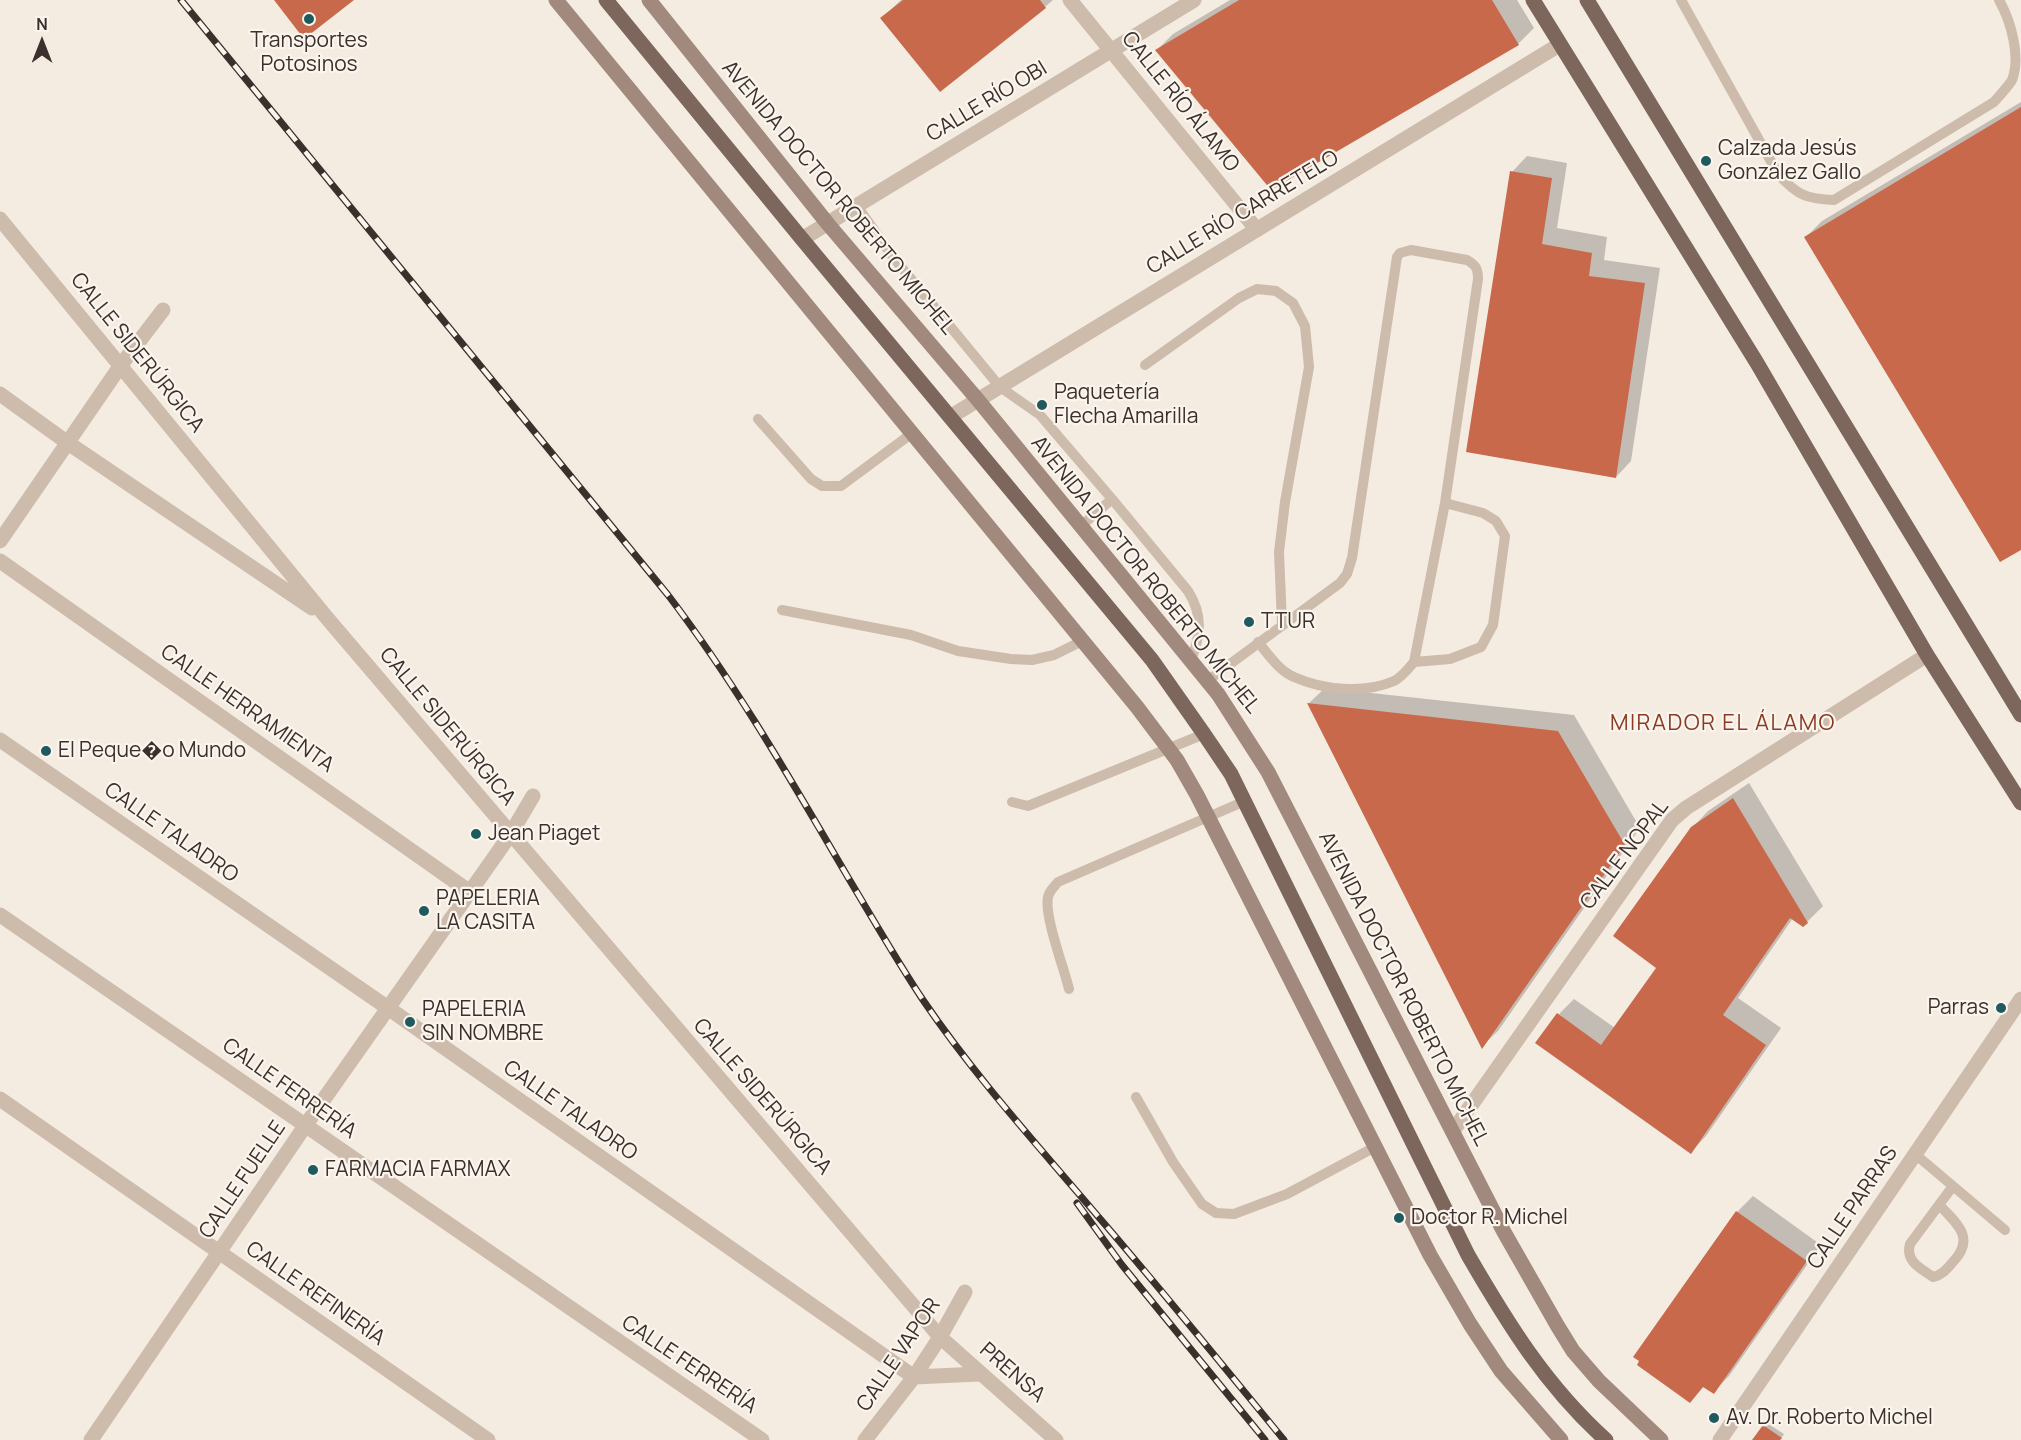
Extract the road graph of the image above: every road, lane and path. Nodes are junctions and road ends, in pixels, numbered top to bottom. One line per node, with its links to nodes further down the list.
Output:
1 (556, 0): 25 (main road)
2 (606, 0): 16 (main road)
3 (649, 0): 14 (main road, AVENIDA DOCTOR ROBERTO MICHEL)
4 (1070, 0): 11 (street, CALLE RÍO ÁLAMO)
5 (1194, 0): 11 (street, CALLE RÍO OBI)
6 (1533, 0): 10 (main road)
7 (1681, 0): 8 (lane)
8 (1999, 0)
9 (1592, 2): 41 (main road)
10 (1558, 45): 15 (street, CALLE RÍO CARRETELO); 37 (main road)
11 (1111, 51): 12 (street, CALLE RÍO OBI); 15 (street, CALLE RÍO ÁLAMO)
12 (857, 206): 14 (street, CALLE RÍO OBI); 20 (lane)
13 (0, 219): 18 (street, CALLE SIDERÚRGICA)
14 (828, 224): 16 (street, CALLE RÍO OBI); 22 (main road, AVENIDA DOCTOR ROBERTO MICHEL)
15 (1257, 230): 20 (street, CALLE RÍO CARRETELO)
16 (802, 239): 23 (main road)
17 (163, 310): 18 (street)
18 (121, 365): 26 (street); 33 (street, CALLE SIDERÚRGICA)
19 (1145, 365): 34 (lane)
20 (1000, 387): 22 (street, CALLE RÍO CARRETELO); 27 (lane)
21 (0, 394): 26 (street)
22 (978, 400): 23 (street, CALLE RÍO CARRETELO); 29 (main road, AVENIDA DOCTOR ROBERTO MICHEL)
23 (950, 417): 42 (main road)
24 (758, 419): 25 (lane)
25 (911, 434): 35 (main road)
26 (68, 443): 30 (street); 33 (street)
27 (1112, 500): 29 (lane); 38 (lane)
28 (1445, 503): 34 (lane); 39 (lane); 39 (lane)
29 (1080, 527): 38 (main road, AVENIDA DOCTOR ROBERTO MICHEL)
30 (0, 541)
31 (0, 561): 51 (street, CALLE HERRAMIENTA)
32 (782, 610): 35 (lane)
33 (327, 618): 50 (street, CALLE SIDERÚRGICA)
34 (1282, 624): 36 (lane)
35 (1082, 641): 44 (main road)
36 (1258, 642): 39 (lane); 40 (lane)
37 (1927, 655): 48 (main road); 59 (street, CALLE NOPAL)
38 (1191, 660): 40 (main road, AVENIDA DOCTOR ROBERTO MICHEL)
39 (1414, 662)
40 (1207, 681): 59 (main road, AVENIDA DOCTOR ROBERTO MICHEL)
41 (2021, 715)
42 (1204, 734): 44 (lane); 46 (main road)
43 (0, 740): 55 (street, CALLE TALADRO)
44 (1169, 749): 47 (lane); 49 (main road)
45 (533, 796): 50 (street, CALLE FUELLE)
46 (1245, 801): 49 (lane); 76 (main road)
47 (1012, 802)
48 (2021, 803)
49 (1209, 818): 53 (lane); 60 (main road)
50 (510, 835): 51 (street, CALLE FUELLE); 67 (street, CALLE SIDERÚRGICA)
51 (470, 892): 55 (street, CALLE FUELLE)
52 (0, 915): 58 (street, CALLE FERRERÍA)
53 (1070, 988)
54 (2021, 999): 61 (street, CALLE PARRAS)
55 (388, 1008): 58 (street, CALLE FUELLE); 69 (street, CALLE TALADRO)
56 (1136, 1097): 60 (lane)
57 (0, 1099): 65 (street, CALLE REFINERÍA)
58 (305, 1126): 65 (street, CALLE FUELLE); 72 (street, CALLE FERRERÍA)
59 (1453, 1131): 77 (main road, AVENIDA DOCTOR ROBERTO MICHEL)
60 (1375, 1147): 75 (main road)
61 (1915, 1154): 62 (lane); 78 (street, CALLE PARRAS)
62 (1953, 1186): 63 (lane); 64 (lane)
63 (1939, 1205): 63 (lane)
64 (2005, 1230)
65 (219, 1253): 70 (street, CALLE FUELLE); 71 (street, CALLE REFINERÍA)
66 (965, 1292): 67 (street, CALLE VAPOR)
67 (940, 1338): 68 (street, PRENSA); 69 (street, CALLE VAPOR)
68 (979, 1374): 69 (street); 74 (street, PRENSA)
69 (914, 1377): 73 (street, CALLE VAPOR)
70 (91, 1440)
71 (488, 1440)
72 (762, 1440)
73 (866, 1440)
74 (1056, 1440)
75 (1562, 1440)
76 (1606, 1440)
77 (1661, 1440)
78 (1720, 1440)

